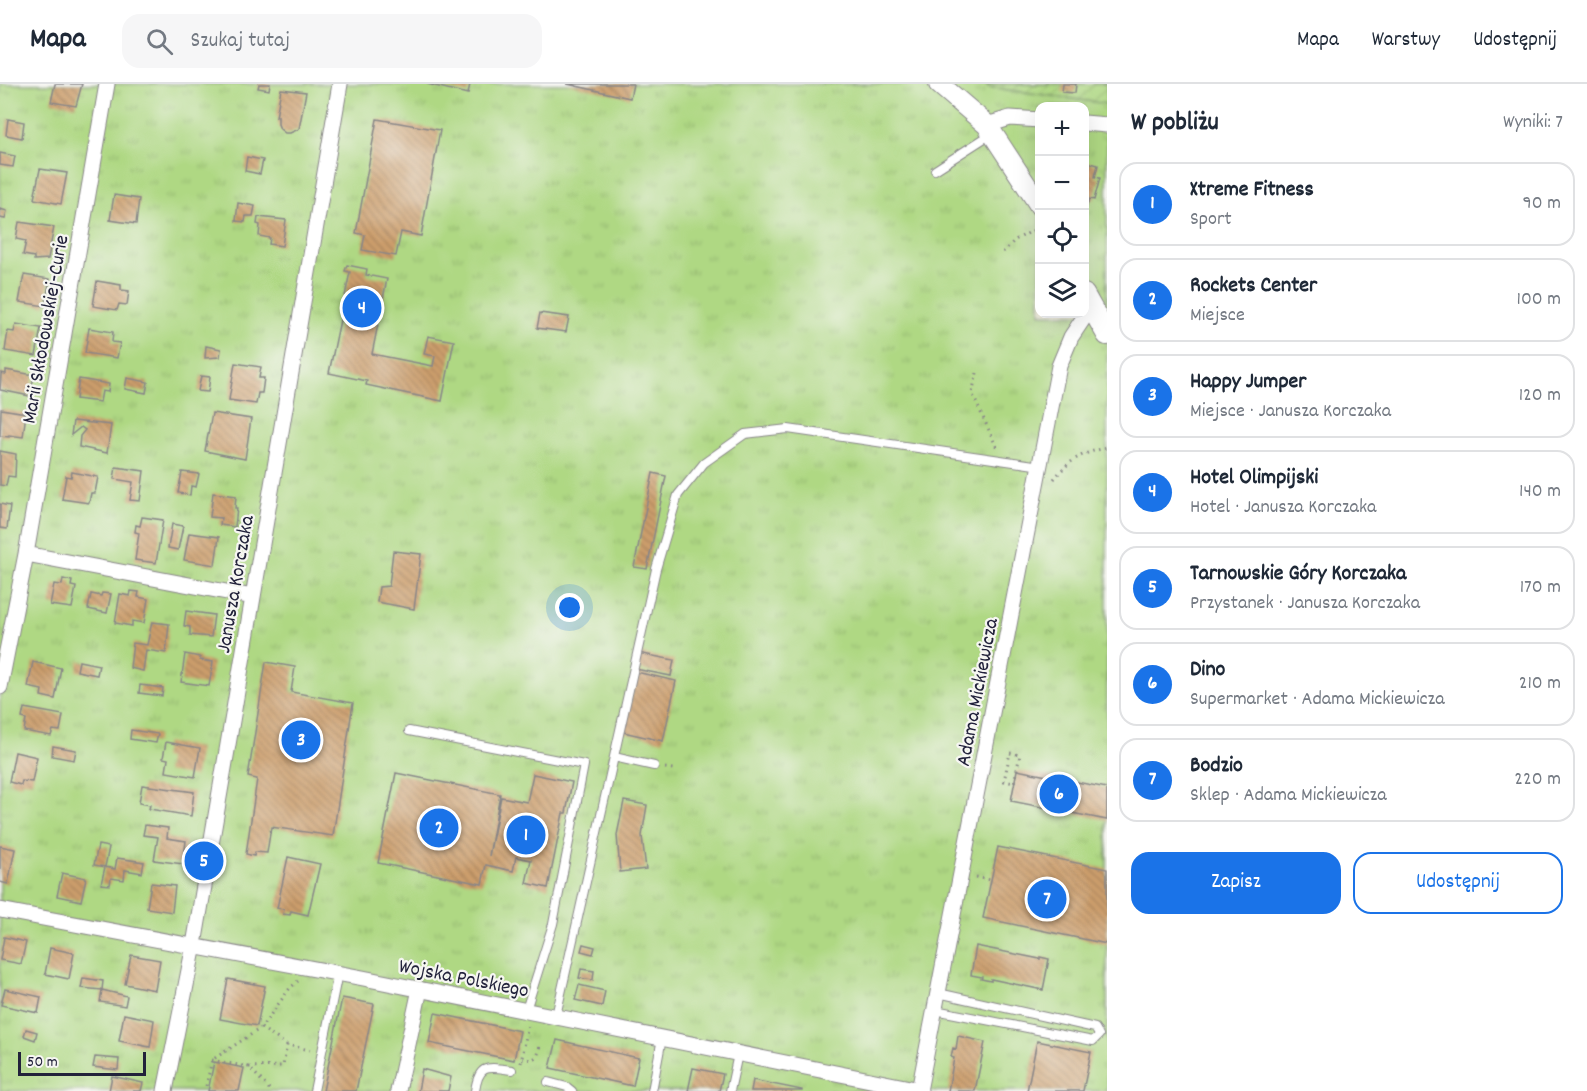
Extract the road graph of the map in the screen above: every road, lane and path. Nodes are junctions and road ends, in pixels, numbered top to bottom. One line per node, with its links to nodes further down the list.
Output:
1 (107, 84): 20 (street, Marii Skłodowskiej-Curie)
2 (340, 84): 21 (street, Janusza Korczaka)
3 (939, 84): 7 (street)
4 (1035, 120): 7 (street)
5 (1089, 123): 6 (street)
6 (1107, 125)
7 (989, 129): 8 (lane); 9 (street)
8 (935, 171)
9 (1035, 198)
10 (1035, 230): 11 (path)
11 (1003, 252)
12 (1089, 303): 14 (street)
13 (1080, 318): 18 (street, Adama Mickiewicza)
14 (1107, 335)
15 (977, 372): 17 (path)
16 (1107, 448): 19 (path)
17 (1003, 461): 18 (lane); 25 (lane)
18 (1041, 466): 34 (street, Adama Mickiewicza)
19 (1052, 481)
20 (26, 554): 21 (street); 22 (street, Marii Skłodowskiej-Curie)
21 (253, 597): 30 (street, Janusza Korczaka)
22 (0, 687)
23 (409, 731): 36 (lane)
24 (1010, 753): 24 (path)
25 (614, 757): 26 (lane); 37 (lane)
26 (654, 766)
27 (974, 877): 28 (path)
28 (991, 880)
29 (0, 910): 30 (street, Wojska Polskiego)
30 (194, 945): 31 (street, Wojska Polskiego); 51 (street, Janusza Korczaka)
31 (338, 973): 33 (street, Wojska Polskiego); 42 (lane)
32 (305, 976): 38 (path)
33 (420, 989): 36 (street, Wojska Polskiego); 54 (street)
34 (938, 993): 35 (street, Adama Mickiewicza); 35 (lane)
35 (935, 1010): 50 (street, Adama Mickiewicza)
36 (528, 1015): 37 (street, Wojska Polskiego); 44 (path)
37 (556, 1016): 39 (street, Wojska Polskiego)
38 (261, 1028): 41 (path); 45 (path)
39 (662, 1038): 43 (street, Wojska Polskiego); 57 (lane)
40 (540, 1043): 44 (path)
41 (287, 1046): 42 (path); 46 (path)
42 (322, 1052): 53 (lane)
43 (738, 1054): 50 (street, Wojska Polskiego); 58 (lane)
44 (522, 1059): 47 (path)
45 (212, 1060): 46 (path); 49 (path)
46 (249, 1067): 52 (path)
47 (516, 1069): 55 (lane)
48 (548, 1082): 56 (lane)
49 (206, 1086)
50 (920, 1090)
51 (165, 1091)
52 (271, 1091)
53 (314, 1091)
54 (398, 1091)
55 (475, 1091)
56 (572, 1091)
57 (652, 1091)
58 (730, 1091)

